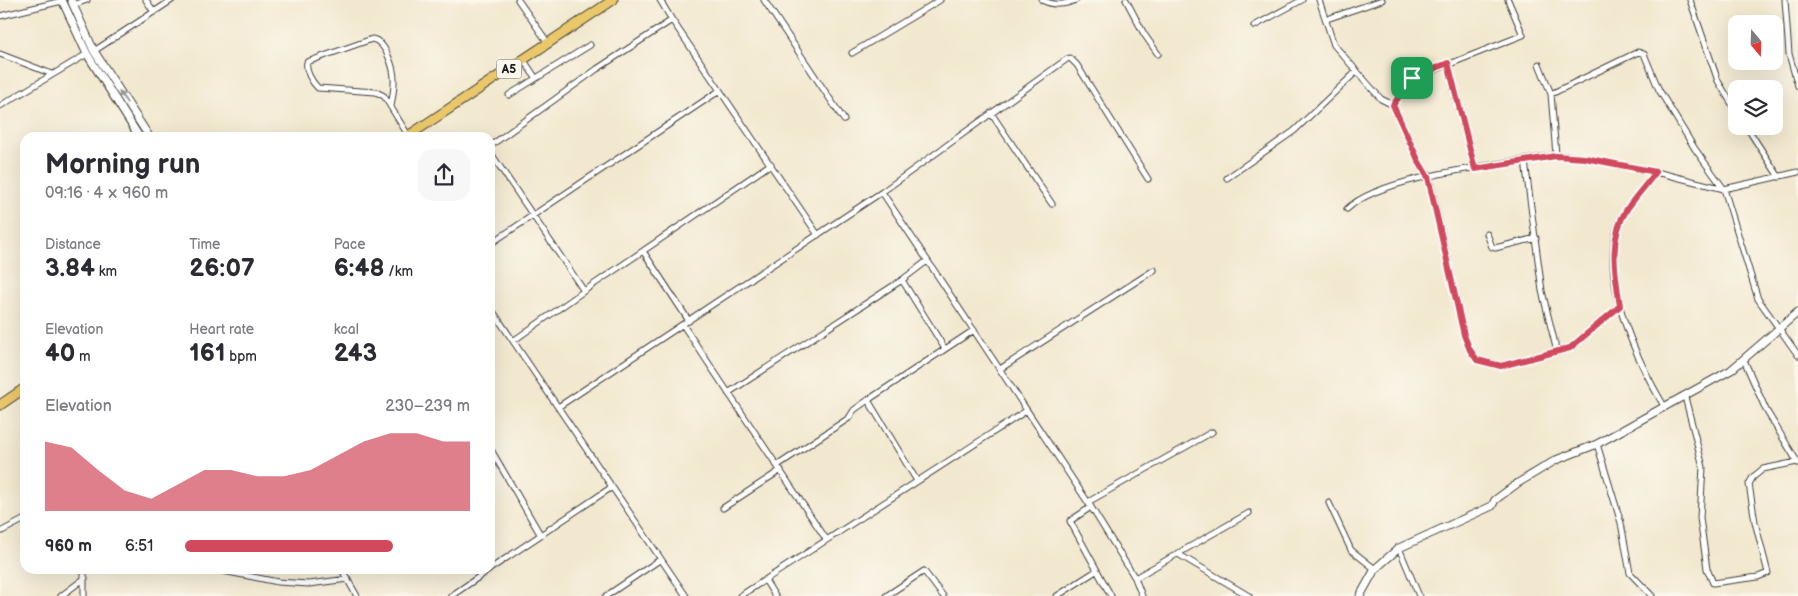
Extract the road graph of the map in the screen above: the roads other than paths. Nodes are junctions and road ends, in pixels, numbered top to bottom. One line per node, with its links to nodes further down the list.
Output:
1 (87, 0): 19 (street)
2 (146, 0): 20 (street)
3 (172, 0): 20 (street)
4 (518, 0): 25 (street)
5 (613, 0): 25 (highway, A5)
6 (660, 0): 23 (street)
7 (764, 0): 46 (street)
8 (940, 0): 28 (street)
9 (1042, 0): 10 (street)
10 (1076, 0)
11 (1126, 0): 30 (street)
12 (1302, 0): 24 (street)
13 (1319, 0): 22 (street)
14 (1382, 0): 22 (street)
15 (1508, 0): 32 (street)
16 (1690, 0): 41 (street)
17 (1784, 0): 37 (street)
18 (62, 1): 21 (street); 27 (street)
19 (72, 2): 27 (street)
20 (154, 12): 27 (street)
21 (0, 16)
22 (1327, 19): 34 (street)
23 (672, 20): 38 (street); 52 (street)
24 (1254, 26)
25 (548, 43): 31 (highway, A5)
26 (590, 45): 36 (street)
27 (90, 52): 35 (street); 47 (street); 48 (street, one-way to 27)
28 (852, 53)
29 (0, 54): 35 (street)
30 (1158, 54)
31 (523, 59): 36 (street); 50 (highway, A5)
32 (1448, 63): 42 (street); 57 (street)
33 (1539, 64): 39 (street)
34 (1357, 71): 42 (street); 62 (street)
35 (52, 74): 43 (street)
36 (535, 77): 40 (street)
37 (1798, 86)
38 (719, 91): 56 (street); 68 (street)
39 (1551, 94): 53 (street); 64 (street)
40 (509, 95)
41 (1728, 98)
42 (1393, 105): 60 (street)
43 (0, 106)
44 (391, 107): 44 (street); 49 (street)
45 (992, 113): 63 (street); 65 (street); 66 (street)
46 (844, 120)
47 (137, 132)
48 (146, 132)
49 (405, 132)
50 (413, 132)
51 (1752, 135): 61 (street)
52 (495, 142)
53 (1556, 156): 55 (street); 58 (street)
54 (495, 159): 68 (street)
55 (1525, 160): 57 (street); 71 (street)
56 (771, 164): 70 (street); 73 (street)
57 (1475, 169): 60 (street)
58 (1656, 172): 64 (street); 78 (street)
59 (1798, 172): 61 (street)
60 (1428, 177): 67 (street); 87 (street)
61 (1779, 177): 64 (street)
62 (1227, 178)
63 (1148, 179)
64 (1724, 189): 83 (street)
65 (882, 192): 70 (street); 74 (street)
66 (1052, 204)
67 (1347, 209)
68 (534, 214): 72 (street); 77 (street)
69 (1487, 234): 71 (street)
70 (818, 235): 81 (street)
71 (1536, 238): 87 (street)
72 (495, 241)
73 (642, 251): 77 (street); 81 (street)
74 (927, 261): 76 (street); 84 (street)
75 (1154, 270): 90 (street)
76 (902, 280): 86 (street); 92 (street)
77 (584, 290): 85 (street)
78 (1620, 306): 87 (street); 96 (street)
79 (1798, 312): 83 (street)
80 (495, 314): 85 (street)
81 (689, 321): 82 (street)
82 (683, 325): 92 (street); 97 (street)
83 (1781, 328): 88 (street); 89 (street)
84 (974, 330): 86 (street); 90 (street)
85 (514, 341): 97 (street)
86 (945, 349): 94 (street)
87 (1557, 352)
88 (1798, 354)
89 (1744, 360): 93 (street); 102 (street)
90 (1000, 369): 98 (street)
91 (20, 391): 95 (highway)
92 (728, 392): 103 (street)
93 (1685, 397): 96 (street); 102 (street)
94 (868, 400): 103 (street); 104 (street)
95 (0, 405)
96 (1664, 406): 100 (street)
97 (558, 407): 105 (street)
98 (1026, 411): 104 (street); 107 (street)
99 (1212, 432): 107 (street)
100 (1597, 444): 114 (street); 144 (street)
101 (495, 457): 112 (street)
102 (1797, 462)
103 (780, 467): 108 (street); 113 (street)
104 (917, 480): 113 (street)
105 (612, 487): 112 (street); 116 (street)
106 (1330, 503): 118 (street)
107 (1089, 504): 119 (street); 125 (street)
108 (723, 508)
109 (1249, 513): 115 (street)
110 (20, 522): 111 (street)
111 (0, 532)
112 (540, 534): 117 (street)
113 (826, 539): 127 (street)
114 (1399, 548): 118 (street); 143 (street)
115 (1178, 554): 125 (street); 141 (street)
116 (661, 560): 132 (street); 133 (street)
117 (495, 566)
118 (1374, 569): 142 (street)
119 (1096, 571): 138 (street); 139 (street)
120 (84, 574): 124 (street)
121 (238, 574): 126 (street)
122 (345, 574): 126 (street)
123 (483, 574): 131 (street)
124 (85, 578): 128 (street); 129 (street)
125 (1135, 578): 140 (street)
126 (348, 579): 130 (street)
127 (765, 580): 134 (street); 135 (street)
128 (61, 596)
129 (84, 596)
130 (356, 596)
131 (451, 596)
132 (606, 596)
133 (686, 596)
134 (740, 596)
135 (775, 596)
136 (886, 596): 137 (street)
137 (942, 596)
138 (1057, 596)
139 (1111, 596)
140 (1142, 596)
141 (1249, 596)
142 (1360, 596)
143 (1419, 596)
144 (1652, 596)

